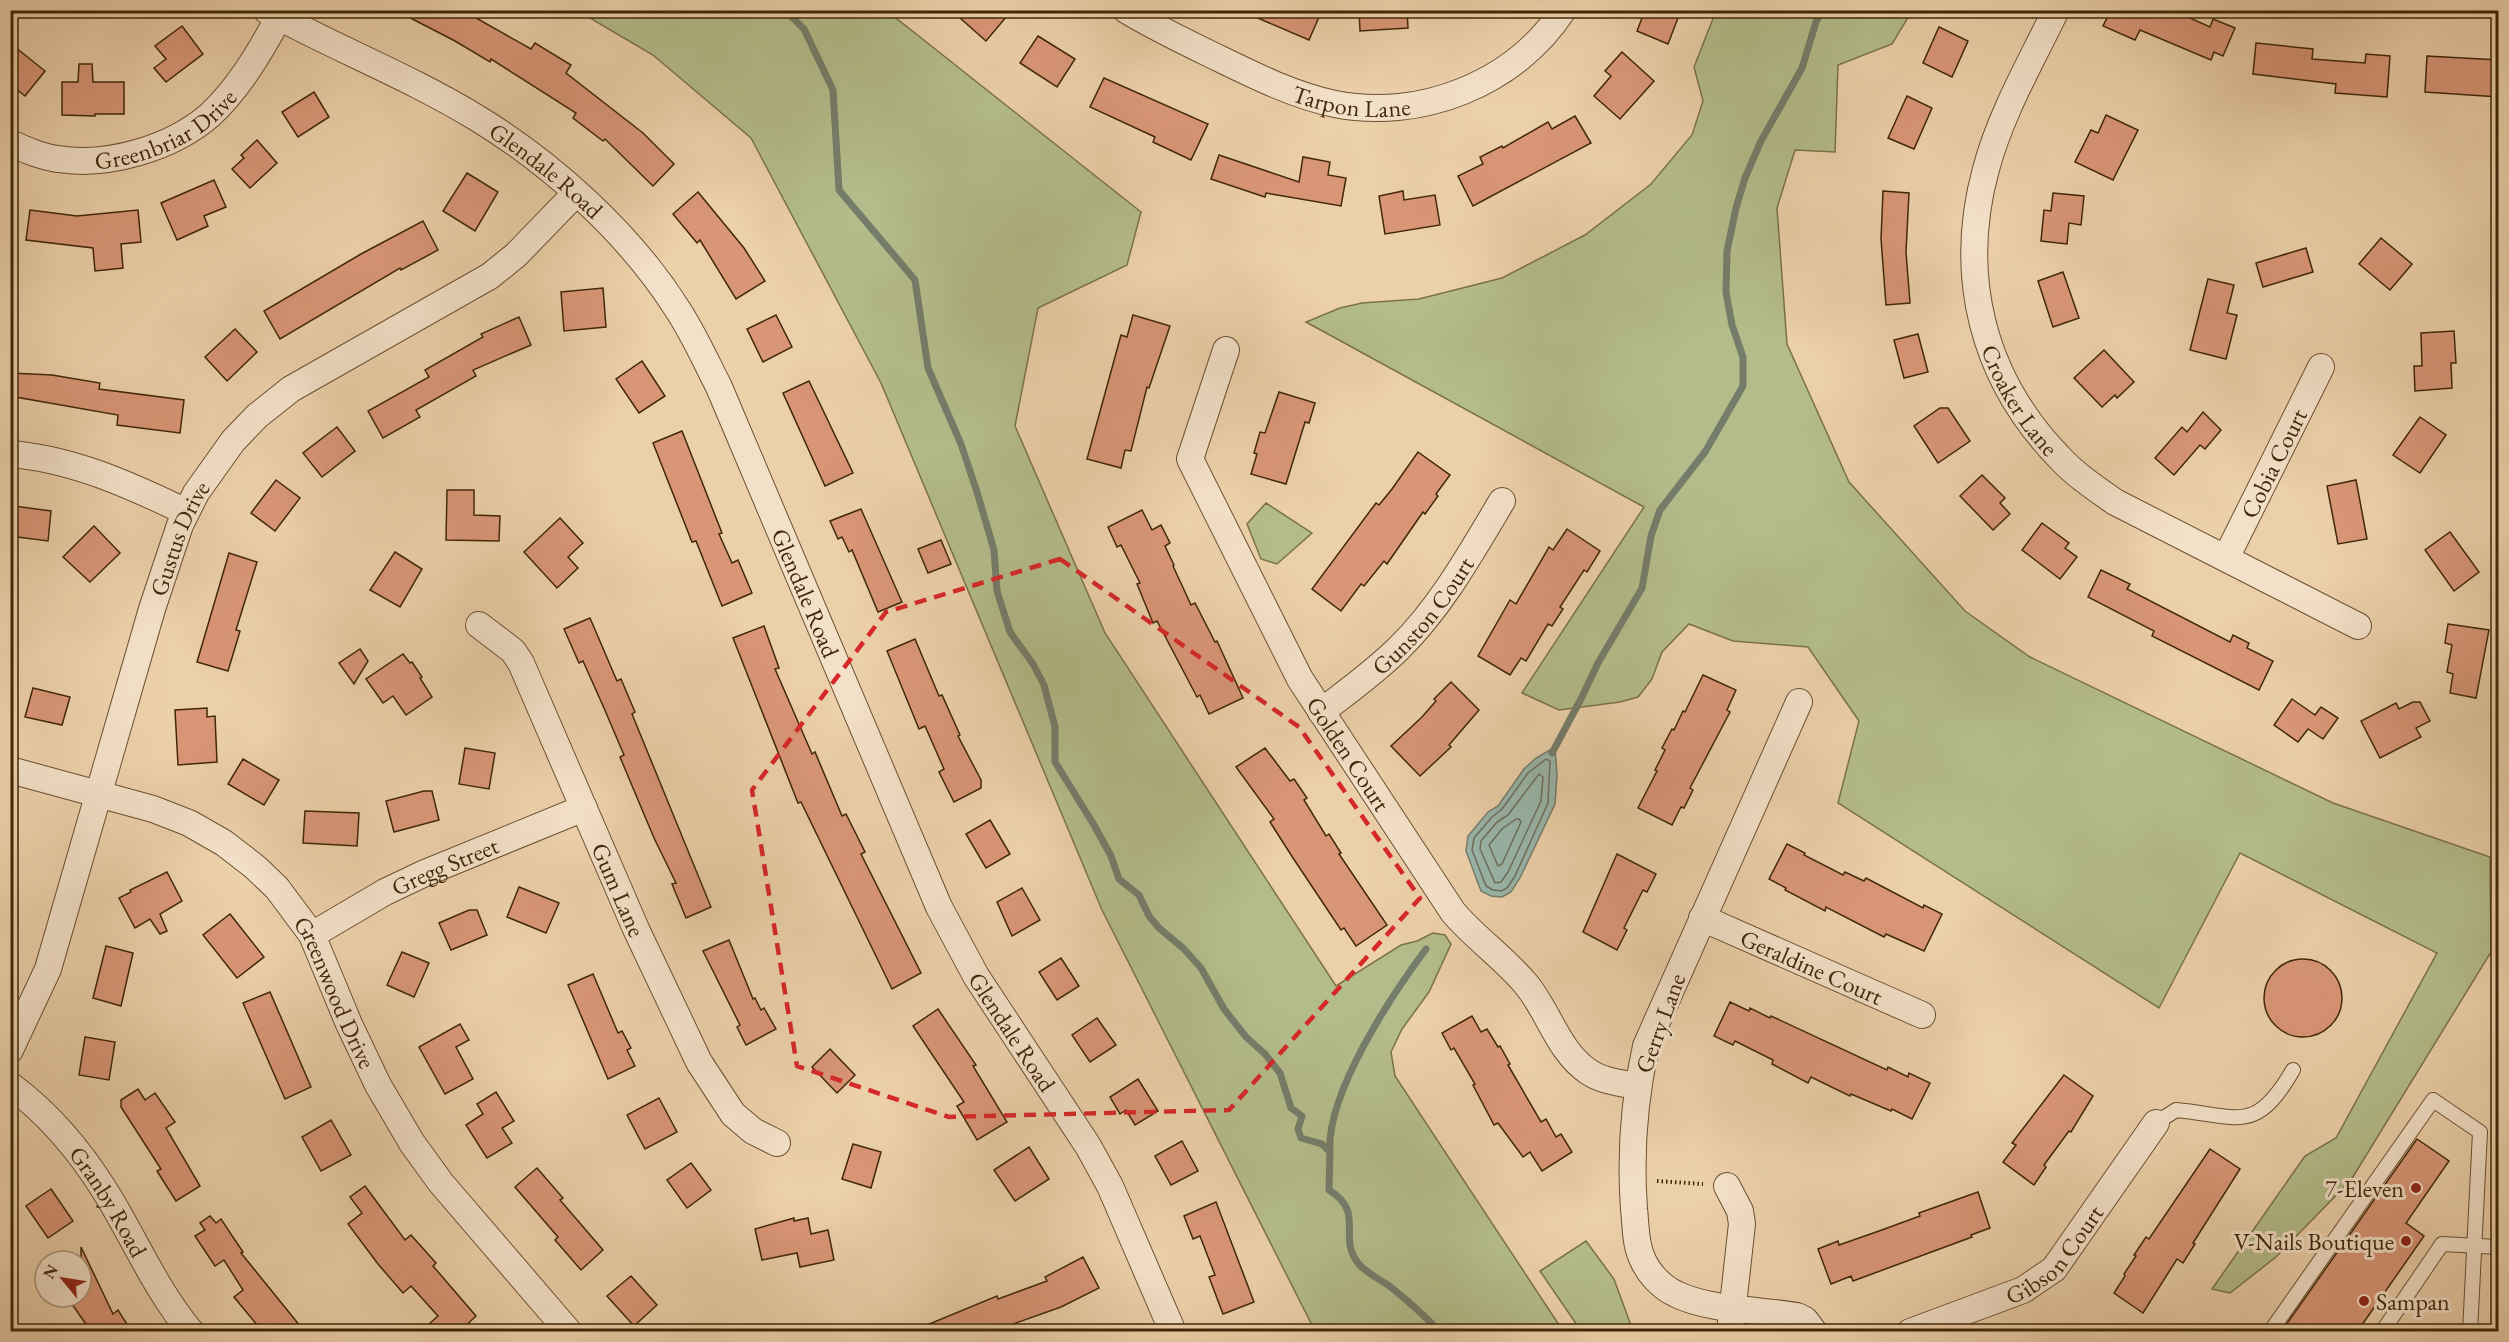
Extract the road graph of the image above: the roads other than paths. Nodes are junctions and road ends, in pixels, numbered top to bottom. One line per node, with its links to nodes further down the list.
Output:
1 (1126, 10): 2 (street, Tarpon Lane)
2 (1563, 10)
3 (2056, 10): 12 (street, Croaker Lane)
4 (272, 14): 5 (street, Greenbriar Drive); 6 (street, Glendale Road)
5 (10, 143)
6 (576, 193): 11 (street, Gustus Drive); 33 (street, Glendale Road)
7 (1226, 350): 16 (street, Golden Court)
8 (2321, 367): 12 (street, Cobia Court)
9 (10, 454): 11 (street)
10 (1502, 501): 16 (street, Gunston Court)
11 (186, 512): 18 (street, Gustus Drive)
12 (2226, 558): 14 (street, Croaker Lane)
13 (478, 625): 19 (street, Gum Lane)
14 (2358, 626)
15 (1799, 702): 20 (street, Gerry Lane)
16 (1321, 712): 26 (street, Golden Court)
17 (10, 770): 18 (street, Greenwood Drive)
18 (97, 794): 21 (street, Greenwood Drive); 23 (street, Gustus Drive)
19 (584, 808): 21 (street, Gregg Street); 28 (street, Gum Lane)
20 (1702, 918): 22 (street, Geraldine Court); 26 (street, Gerry Lane)
21 (312, 935): 35 (street, Greenwood Drive)
22 (1922, 1015)
23 (10, 1050)
24 (2293, 1070): 27 (lane)
25 (10, 1085): 34 (street, Granby Road)
26 (1637, 1086): 32 (street, Gerry Lane)
27 (2156, 1123): 37 (street, Gibson Court)
28 (777, 1143)
29 (1727, 1186): 32 (street)
30 (2474, 1246): 31 (lane); 38 (lane); 39 (lane); 40 (lane)
31 (2499, 1247)
32 (1731, 1320): 36 (street)
33 (1164, 1329)
34 (191, 1332)
35 (569, 1332)
36 (1814, 1332)
37 (1910, 1332)
38 (2270, 1332)
39 (2382, 1332)
40 (2470, 1332)

